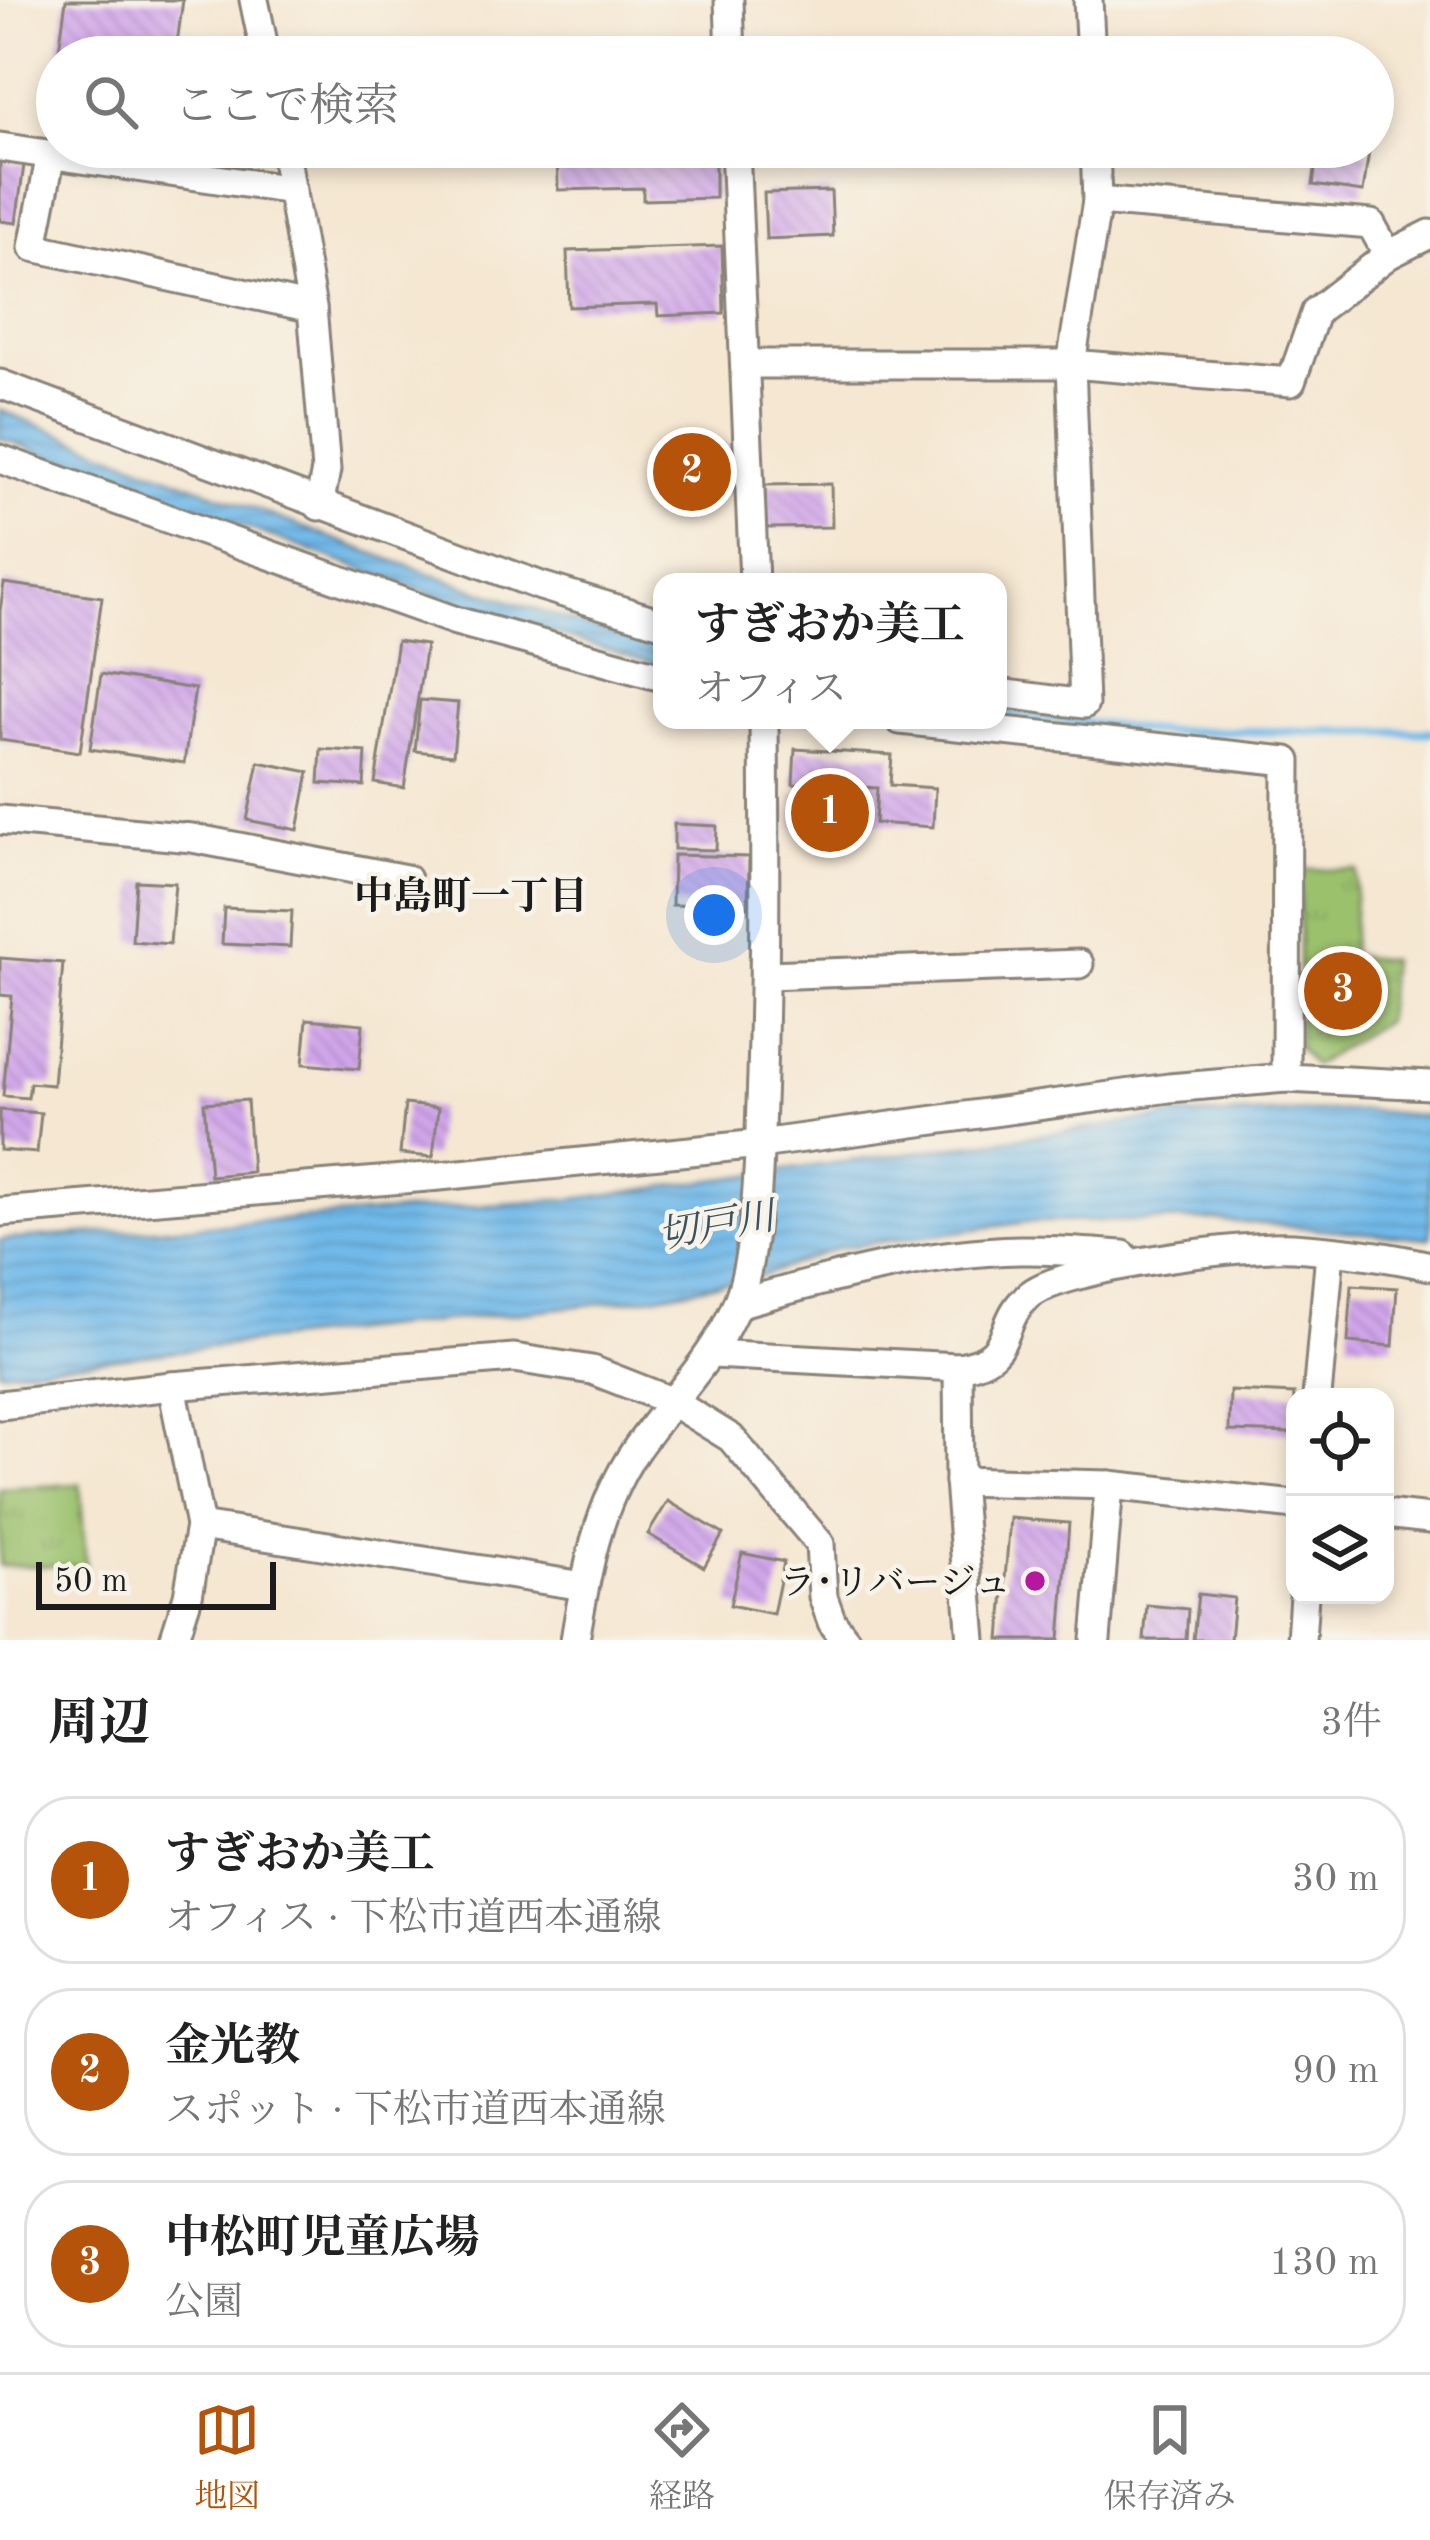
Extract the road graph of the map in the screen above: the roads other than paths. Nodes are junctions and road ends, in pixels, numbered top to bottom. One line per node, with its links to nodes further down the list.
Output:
1 (254, 0): 4 (street)
2 (729, 0): 5 (street)
3 (1088, 0): 6 (street)
4 (262, 36)
5 (730, 36)
6 (1090, 36)
7 (0, 147): 8 (street)
8 (36, 152)
9 (48, 168): 18 (street)
10 (145, 168): 14 (street)
11 (288, 168): 14 (street)
12 (736, 168): 19 (street)
13 (1096, 168): 15 (street)
14 (292, 190): 18 (street)
15 (1097, 201): 17 (street); 20 (street)
16 (1430, 234): 17 (street)
17 (1388, 255): 20 (street)
18 (312, 308): 23 (street)
19 (745, 364): 20 (street); 24 (street)
20 (1071, 364): 27 (street)
21 (0, 385): 23 (street)
22 (0, 459): 26 (street)
23 (319, 506): 25 (street)
24 (754, 573)
25 (653, 620)
26 (653, 675)
27 (1007, 694)
28 (764, 729): 33 (street)
29 (985, 729): 34 (street)
30 (0, 820): 31 (street)
31 (406, 878)
32 (1079, 964): 33 (street)
33 (766, 975): 36 (street)
34 (1286, 1078): 35 (street); 36 (street)
35 (1430, 1085)
36 (760, 1150): 37 (street); 41 (street)
37 (0, 1212)
38 (1330, 1252): 39 (street); 40 (street); 45 (street)
39 (1146, 1262): 41 (street); 43 (street)
40 (1430, 1266)
41 (740, 1294): 42 (street)
42 (712, 1354): 43 (street); 46 (street)
43 (958, 1367): 48 (street)
44 (172, 1386): 46 (street); 47 (street); 53 (street)
45 (1318, 1388)
46 (671, 1401): 54 (street); 58 (street)
47 (0, 1406)
48 (959, 1481): 49 (street); 59 (street)
49 (1109, 1485): 50 (street); 60 (street)
50 (1286, 1504)
51 (1394, 1515): 52 (street)
52 (1430, 1519)
53 (200, 1526): 54 (street); 56 (street)
54 (584, 1586): 57 (street)
55 (1303, 1604): 61 (street)
56 (174, 1640)
57 (575, 1640)
58 (846, 1640)
59 (972, 1640)
60 (1096, 1640)
61 (1301, 1640)

